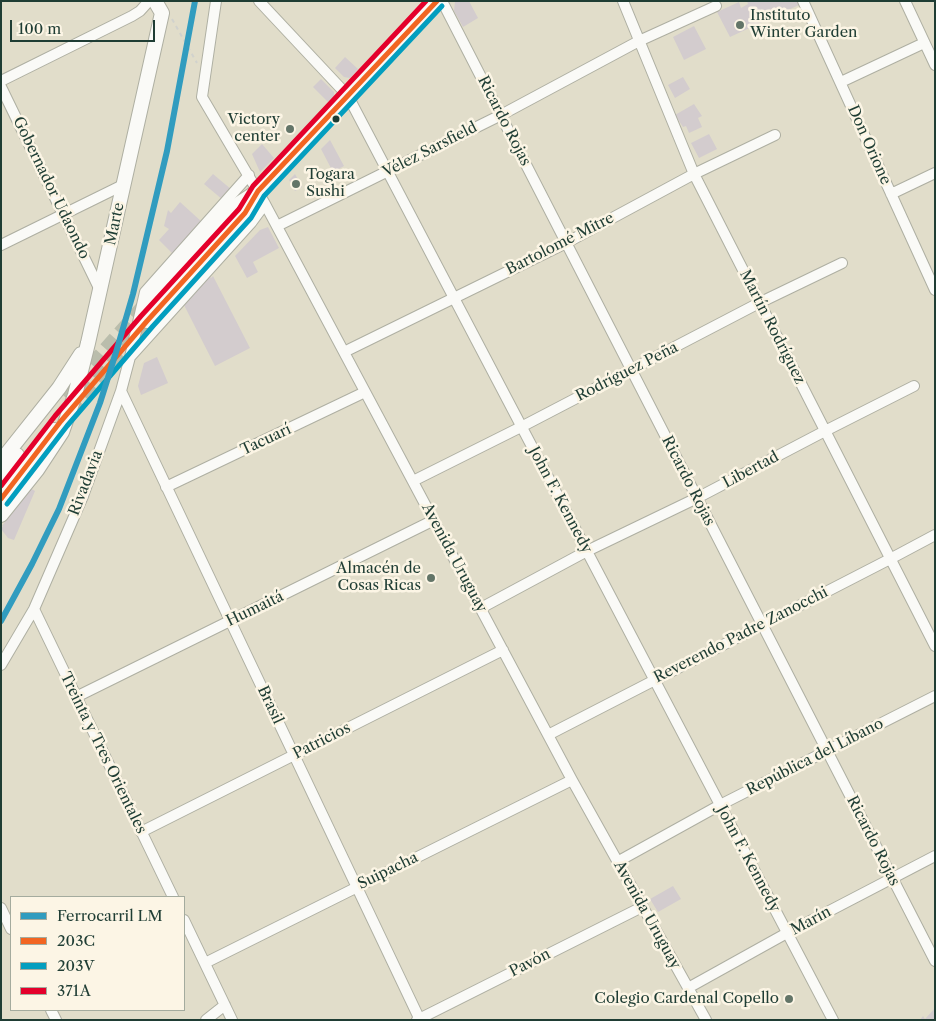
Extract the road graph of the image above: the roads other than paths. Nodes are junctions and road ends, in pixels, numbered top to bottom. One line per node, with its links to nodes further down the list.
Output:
1 (149, 1): 13 (street)
2 (216, 1): 22 (street, Avenida Uruguay)
3 (258, 1): 16 (street, John F. Kennedy)
4 (623, 1): 10 (street, Martín Rodríguez)
5 (803, 1): 14 (street, Don Orione)
6 (905, 1): 11 (street)
7 (434, 3): 16 (main road); 17 (street, Ricardo Rojas)
8 (716, 6): 10 (street, Vélez Sarsfield)
9 (158, 7): 23 (main road, Marte)
10 (639, 41): 17 (street, Vélez Sarsfield); 21 (street, Martín Rodríguez)
11 (924, 43): 12 (street); 14 (street)
12 (935, 65)
13 (1, 81)
14 (841, 82): 25 (street, Don Orione)
15 (1, 87): 27 (street, Gobernador Udaondo)
16 (348, 96): 19 (street, John F. Kennedy); 24 (main road)
17 (501, 115): 19 (street, Vélez Sarsfield); 29 (street, Ricardo Rojas)
18 (776, 135): 21 (street, Bartolomé Mitre)
19 (388, 171): 28 (street, Vélez Sarsfield); 35 (street, John F. Kennedy)
20 (935, 173): 25 (street)
21 (694, 174): 29 (street, Bartolomé Mitre); 36 (street, Martín Rodríguez)
22 (249, 175): 24 (street, Avenida Uruguay); 34 (street)
23 (123, 185): 27 (street); 32 (main road, Marte)
24 (258, 191): 26 (street, Avenida Uruguay); 34 (main road); 37 (main road)
25 (891, 194): 33 (street, Don Orione)
26 (265, 204): 28 (street, Avenida Uruguay); 39 (street)
27 (64, 214): 30 (street); 32 (street, Gobernador Udaondo)
28 (277, 226): 38 (street, Avenida Uruguay)
29 (566, 243): 35 (street, Bartolomé Mitre); 40 (street, Ricardo Rojas)
30 (1, 245)
31 (842, 263): 36 (street, Rodríguez Peña)
32 (100, 290): 44 (main road, Marte)
33 (935, 290)
34 (146, 297): 39 (street, Rivadavia)
35 (454, 298): 38 (street, Bartolomé Mitre); 46 (street, John F. Kennedy)
36 (759, 303): 40 (street, Rodríguez Peña); 47 (street, Martín Rodríguez)
37 (147, 321)
38 (344, 352): 43 (street, Avenida Uruguay)
39 (130, 357): 42 (street, Rivadavia)
40 (631, 369): 46 (street, Rodríguez Peña); 52 (street, Ricardo Rojas)
41 (914, 386): 47 (street, Libertad)
42 (121, 391): 51 (street, Brasil); 60 (street, Rivadavia)
43 (366, 392): 50 (street, Avenida Uruguay); 51 (street, Tacuarí)
44 (66, 393): 45 (main road); 48 (main road); 49 (main road)
45 (61, 427): 53 (main road); 54 (main road)
46 (522, 427): 50 (street, Rodríguez Peña); 57 (street, John F. Kennedy)
47 (825, 431): 52 (street, Libertad); 58 (street, Martín Rodríguez)
48 (1, 461)
49 (1, 475)
50 (413, 481): 55 (street, Avenida Uruguay)
51 (166, 487): 61 (street, Brasil)
52 (697, 498): 57 (street, Libertad); 62 (street, Ricardo Rojas)
53 (1, 499)
54 (1, 515)
55 (434, 520): 59 (street, Avenida Uruguay); 61 (street, Humaitá)
56 (935, 535): 58 (street, Reverendo Padre Zanocchi)
57 (587, 551): 59 (street, Libertad); 66 (street, John F. Kennedy)
58 (890, 559): 62 (street, Reverendo Padre Zanocchi); 63 (street, Martín Rodríguez)
59 (481, 608): 64 (street, Avenida Uruguay)
60 (34, 609): 65 (street, Rivadavia); 68 (street, Treinta y Tres Orientales)
61 (230, 621): 68 (street, Humaitá); 71 (street, Brasil)
62 (762, 625): 66 (street, Reverendo Padre Zanocchi); 70 (street, Ricardo Rojas)
63 (935, 646)
64 (503, 650): 69 (street, Avenida Uruguay); 71 (street, Patricios)
65 (1, 664)
66 (654, 679): 69 (street, Reverendo Padre Zanocchi); 73 (street, John F. Kennedy)
67 (935, 696): 70 (street, República del Líbano)
68 (76, 697): 74 (street, Treinta y Tres Orientales)
69 (548, 735): 72 (street, Avenida Uruguay)
70 (827, 751): 73 (street, República del Líbano); 77 (street, Ricardo Rojas)
71 (294, 755): 74 (street, Patricios); 78 (street, Brasil)
72 (572, 780): 76 (street, Avenida Uruguay); 78 (street, Suipacha)
73 (720, 805): 76 (street, República del Líbano); 84 (street, John F. Kennedy)
74 (141, 832): 79 (street, Treinta y Tres Orientales)
75 (935, 856): 77 (street, Marín)
76 (617, 862): 80 (street, Avenida Uruguay)
77 (892, 878): 84 (street, Marín); 85 (street, Ricardo Rojas)
78 (357, 887): 86 (street, Suipacha); 89 (street, Brasil)
79 (173, 896)
80 (642, 907): 87 (street, Avenida Uruguay); 89 (street, Pavón)
81 (1, 908): 83 (street)
82 (185, 922): 86 (street)
83 (10, 927)
84 (787, 933): 87 (street, Marín); 93 (street, John F. Kennedy)
85 (935, 961)
86 (204, 963): 88 (street)
87 (688, 988): 92 (street, Avenida Uruguay)
88 (225, 1006): 90 (street); 91 (street)
89 (419, 1019)
90 (206, 1020)
91 (232, 1020)
92 (706, 1020)
93 (833, 1020)

